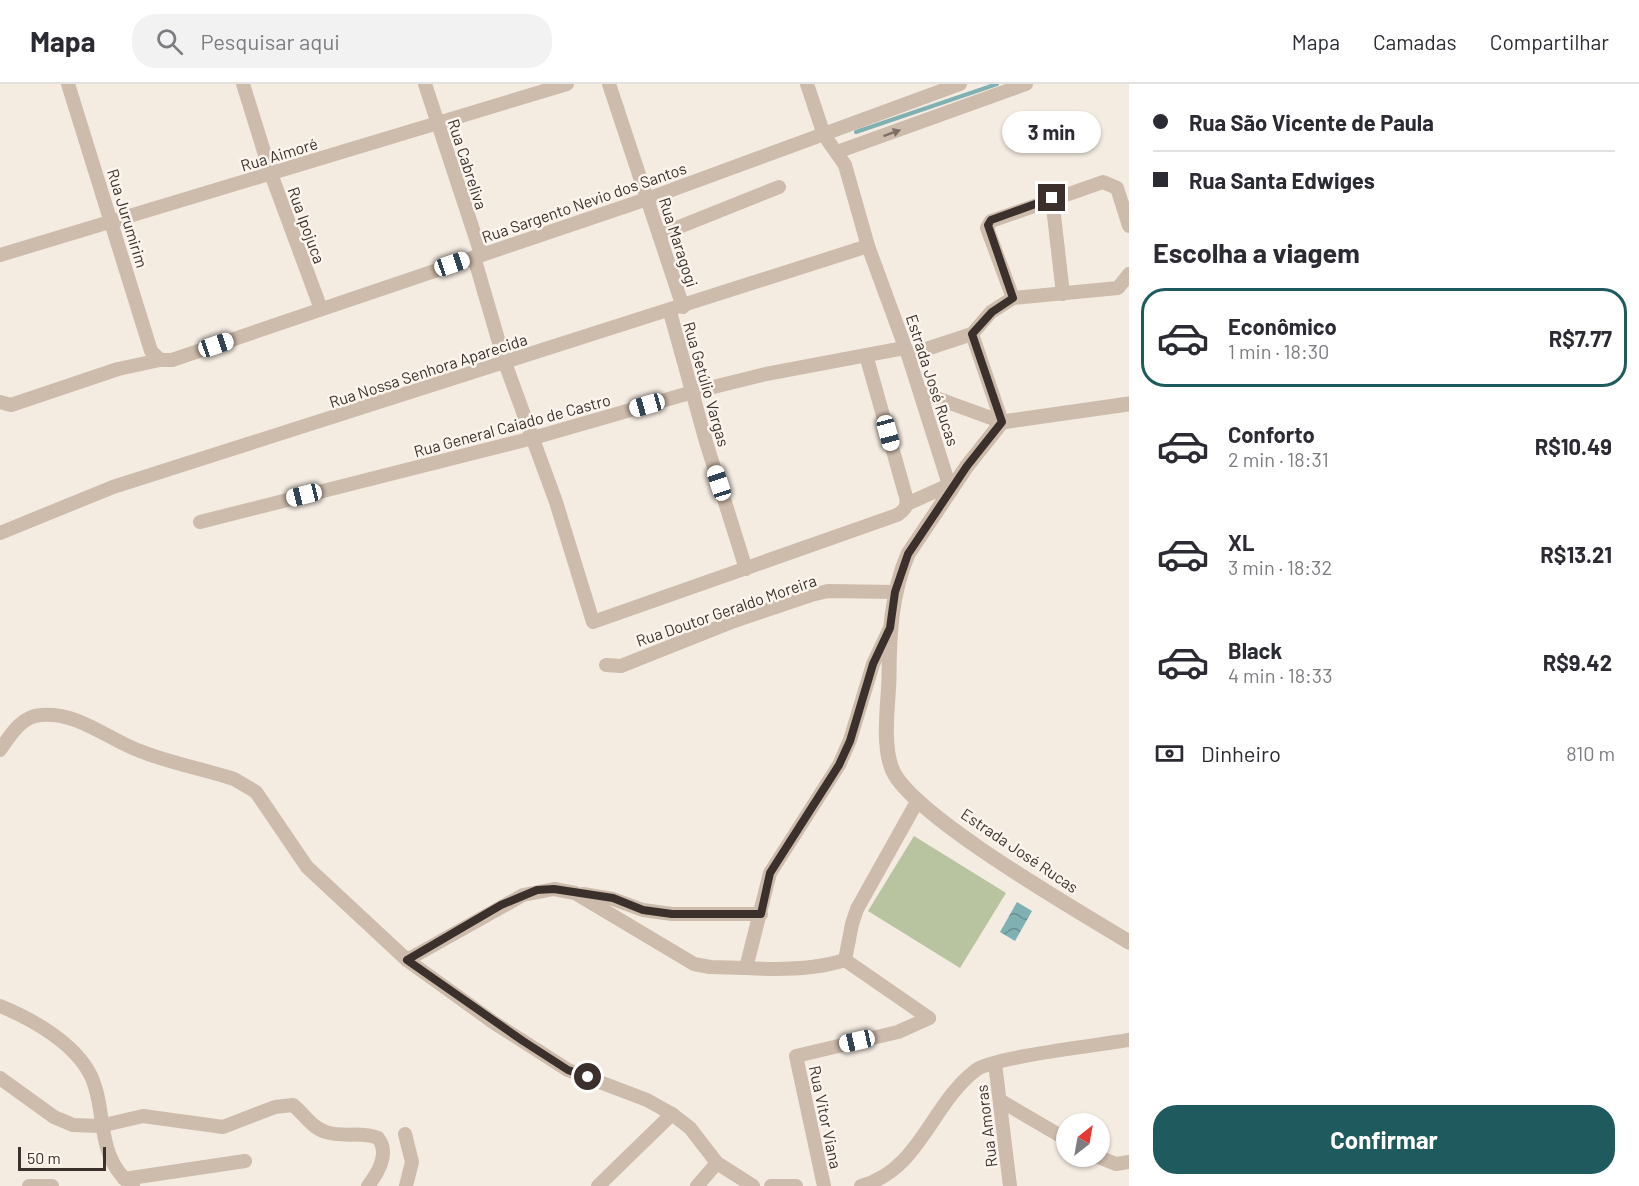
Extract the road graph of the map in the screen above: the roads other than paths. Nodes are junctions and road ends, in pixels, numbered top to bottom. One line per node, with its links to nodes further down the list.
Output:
1 (68, 84): 16 (street, Rua Jurumirim)
2 (243, 84): 12 (street, Rua Ipojuca)
3 (425, 84): 9 (street, Rua Cabreliva)
4 (567, 84): 9 (street, Rua Aimoré)
5 (609, 84): 15 (street, Rua Maragogi)
6 (807, 84): 10 (street, Estrada José Rucas)
7 (960, 84): 10 (street, Rua Sargento Nevio dos Santos)
8 (1026, 84): 11 (street, one-way to 8)
9 (437, 123): 12 (street, Rua Aimoré); 21 (street, Rua Cabreliva)
10 (824, 135): 11 (street, Estrada José Rucas); 15 (street, Rua Sargento Nevio dos Santos)
11 (837, 152): 19 (street, Estrada José Rucas)
12 (271, 174): 16 (street, Rua Aimoré); 25 (street, Rua Ipojuca)
13 (779, 187): 18 (street)
14 (1052, 198): 17 (street); 23 (street); 24 (street)
15 (647, 199): 18 (street, Rua Maragogi); 21 (street, Rua Sargento Nevio dos Santos)
16 (112, 221): 20 (street, Rua Aimoré); 30 (street, Rua Jurumirim)
17 (1129, 226)
18 (659, 235): 26 (street, Rua Maragogi)
19 (868, 246): 26 (street, Rua Nossa Senhora Aparecida); 28 (street, Estrada José Rucas)
20 (0, 255)
21 (477, 256): 25 (street, Rua Sargento Nevio dos Santos); 31 (street, Rua Cabreliva)
22 (1129, 274): 23 (street)
23 (1063, 294): 24 (street)
24 (1013, 298): 27 (street)
25 (321, 309): 30 (street, Rua Sargento Nevio dos Santos)
26 (676, 309): 31 (street, Rua Nossa Senhora Aparecida); 32 (street, Rua Getúlio Vargas)
27 (972, 334): 28 (street, Rua General Caiado de Castro); 36 (street)
28 (906, 351): 29 (street, Rua General Caiado de Castro); 33 (street, Estrada José Rucas)
29 (866, 355): 32 (street, Rua General Caiado de Castro); 39 (street)
30 (160, 360): 34 (street, Rua Sargento Nevio dos Santos)
31 (505, 363): 37 (street, Rua Cabreliva); 41 (street, Rua Nossa Senhora Aparecida)
32 (693, 392): 37 (street, Rua General Caiado de Castro); 42 (street, Rua Getúlio Vargas)
33 (920, 393): 36 (street); 38 (street, Estrada José Rucas)
34 (5, 404)
35 (1129, 404): 36 (street)
36 (1002, 422): 38 (street)
37 (532, 438): 40 (street, Rua General Caiado de Castro); 42 (street, Rua Cabreliva)
38 (950, 488): 39 (street); 43 (street, Estrada José Rucas)
39 (906, 500): 42 (street)
40 (200, 522)
41 (0, 533)
42 (746, 569)
43 (895, 592): 44 (street, Estrada José Rucas); 45 (street, Rua Doutor Geraldo Moreira)
44 (890, 628): 47 (street, Estrada José Rucas); 49 (street)
45 (606, 665)
46 (0, 750): 51 (street)
47 (918, 800): 50 (street, Estrada José Rucas); 52 (street)
48 (575, 893): 49 (street); 51 (street); 53 (street)
49 (761, 914): 53 (street)
50 (1129, 942)
51 (407, 960): 59 (street)
52 (845, 960): 53 (street); 77 (street, Rua Vitor Viana)
53 (746, 968)
54 (0, 1006): 60 (street)
55 (1129, 1040): 56 (street)
56 (995, 1063): 58 (street, Rua Amoras); 78 (street)
57 (0, 1078): 60 (street)
58 (1000, 1101): 61 (street); 79 (street, Rua Amoras)
59 (672, 1114): 66 (street); 72 (street)
60 (100, 1126): 67 (street); 70 (street)
61 (1056, 1133)
62 (405, 1134): 71 (street)
63 (245, 1161): 67 (street)
64 (1110, 1162): 65 (street)
65 (1129, 1162)
66 (717, 1164): 73 (street); 74 (street)
67 (128, 1183)
68 (29, 1186): 69 (street)
69 (52, 1186)
70 (368, 1186)
71 (406, 1186)
72 (598, 1186)
73 (697, 1186)
74 (753, 1186)
75 (771, 1186): 76 (street)
76 (796, 1186)
77 (824, 1186)
78 (861, 1186)
79 (1010, 1186)

